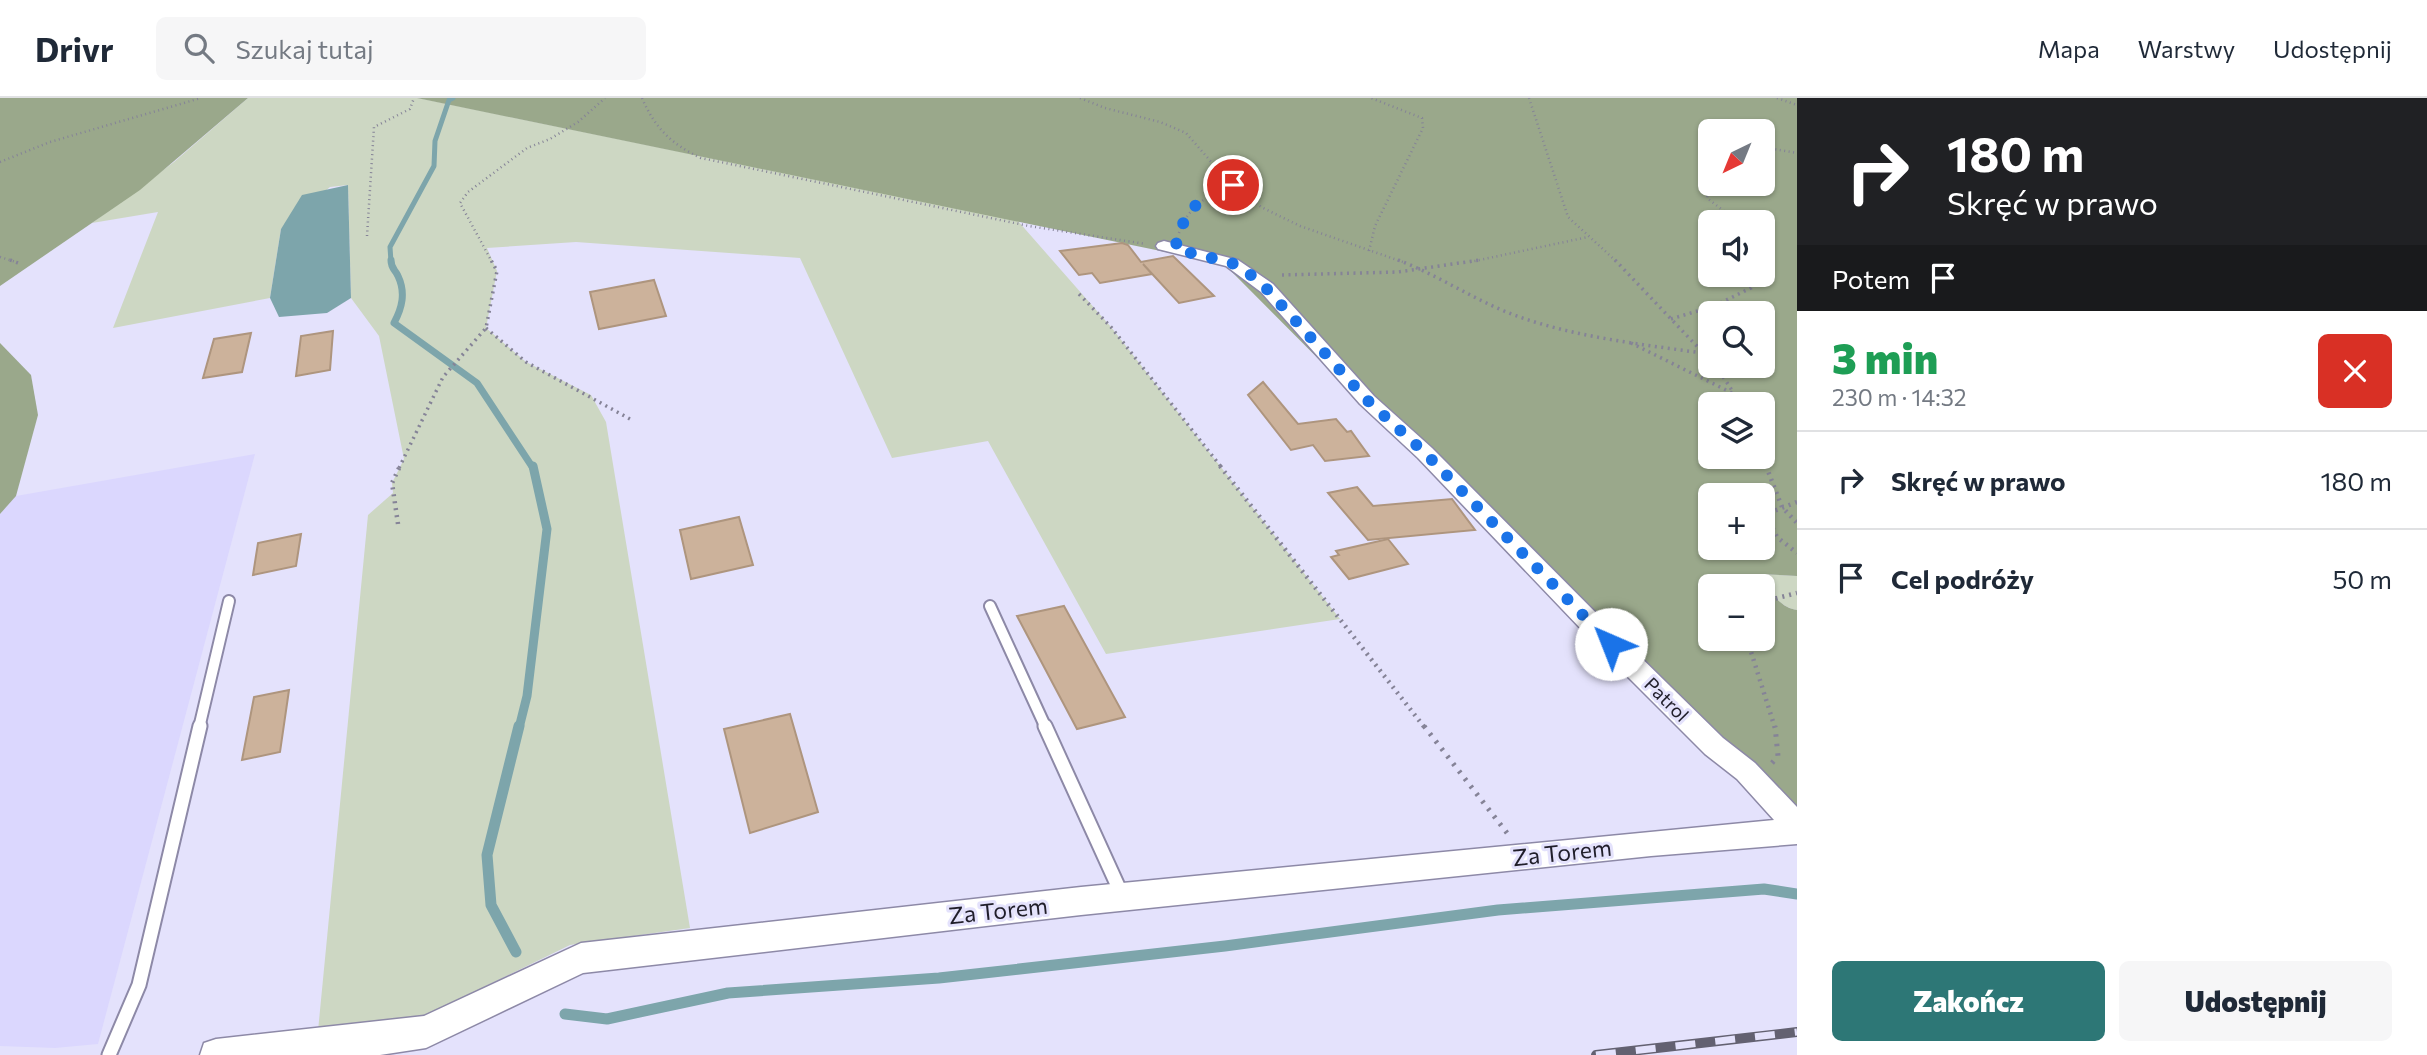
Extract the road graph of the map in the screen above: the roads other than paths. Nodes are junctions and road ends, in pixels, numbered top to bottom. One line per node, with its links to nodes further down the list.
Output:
1 (1170, 248): 4 (street, Patrol)
2 (229, 601): 7 (lane)
3 (990, 606): 6 (lane)
4 (1797, 826)
5 (1797, 831): 6 (street, Za Torem)
6 (1124, 897): 8 (street, Za Torem)
7 (109, 1055)
8 (216, 1055)

